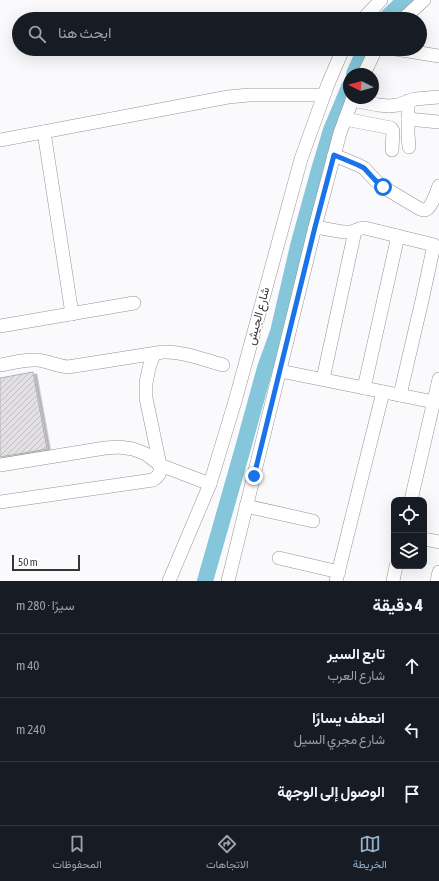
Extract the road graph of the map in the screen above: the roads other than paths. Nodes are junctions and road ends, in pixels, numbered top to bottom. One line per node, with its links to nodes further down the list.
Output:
1 (381, 0): 3 (street)
2 (424, 0): 4 (street)
3 (370, 12)
4 (410, 12)
5 (427, 54): 8 (street)
6 (340, 56): 10 (street, شارع الجيش)
7 (373, 56): 9 (street)
8 (439, 56)
9 (367, 68)
10 (324, 95): 18 (street); 43 (street, شارع الجيش)
11 (439, 97): 12 (street)
12 (408, 101): 14 (street); 16 (street)
13 (350, 104): 15 (street)
14 (374, 104)
15 (345, 119): 21 (street); 22 (street)
16 (408, 119): 17 (street); 20 (street)
17 (439, 122)
18 (44, 132): 19 (street); 29 (street)
19 (0, 140)
20 (409, 147)
21 (392, 150)
22 (334, 155): 23 (street); 24 (street)
23 (438, 191)
24 (315, 227): 25 (street); 34 (street)
25 (355, 231): 26 (street); 35 (street)
26 (398, 236): 27 (street); 37 (street)
27 (436, 246): 39 (street)
28 (134, 303): 29 (street)
29 (72, 314): 30 (street)
30 (0, 326)
31 (154, 354): 32 (street); 33 (street); 42 (street)
32 (0, 365)
33 (223, 365)
34 (280, 371): 35 (street); 46 (street)
35 (323, 379): 37 (street)
36 (439, 379): 40 (street)
37 (364, 388): 38 (street)
38 (383, 392): 39 (street); 53 (street)
39 (400, 395): 40 (street)
40 (434, 402): 44 (street)
41 (0, 465): 42 (street)
42 (160, 465): 43 (street); 45 (street)
43 (210, 484): 54 (street, شارع الجيش)
44 (412, 497)
45 (0, 502)
46 (246, 506): 47 (street); 55 (street)
47 (313, 521)
48 (427, 540): 49 (street)
49 (439, 542)
50 (279, 558): 53 (street)
51 (395, 569): 56 (street)
52 (439, 572): 57 (street)
53 (338, 576)
54 (169, 581)
55 (228, 581)
56 (393, 581)
57 (437, 581)

